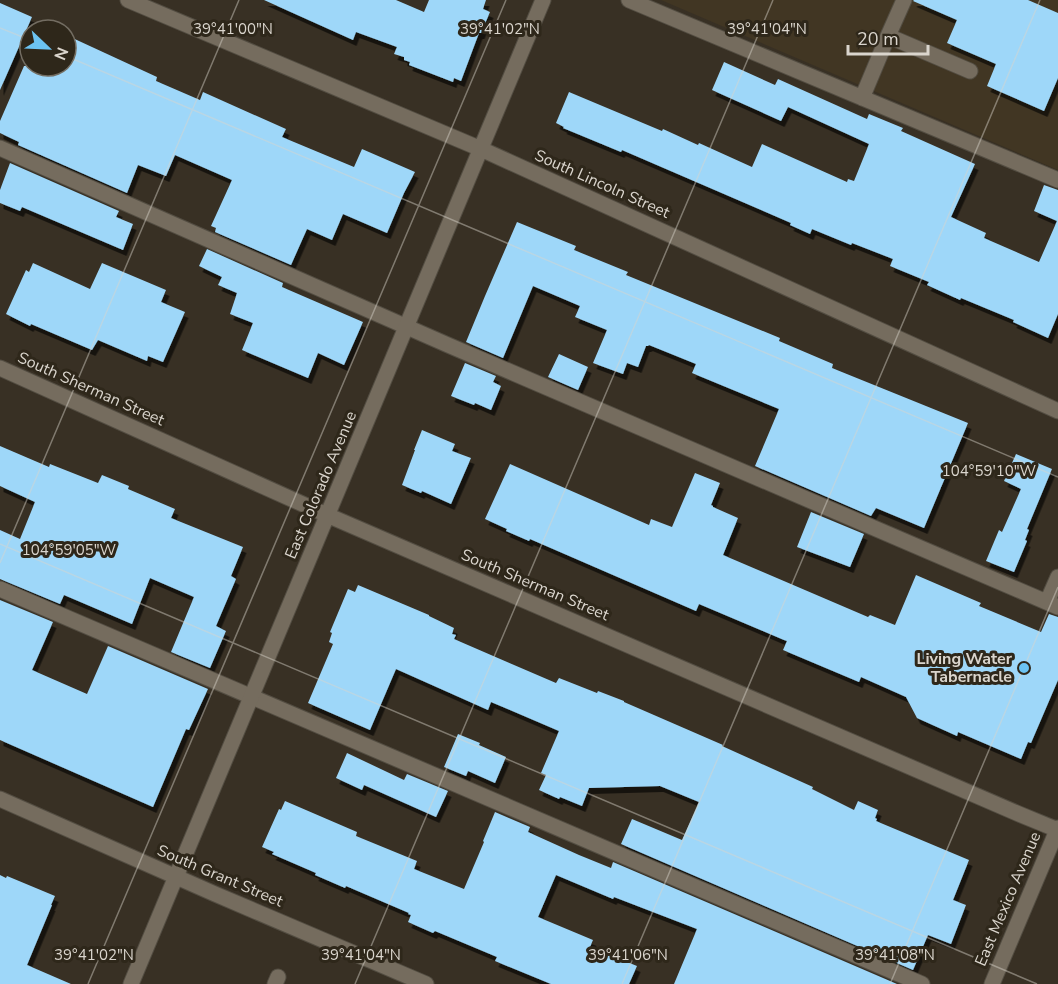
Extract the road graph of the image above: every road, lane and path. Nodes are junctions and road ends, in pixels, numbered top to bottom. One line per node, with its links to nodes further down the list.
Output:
1 (128, 0): 9 (street, South Lincoln Street)
2 (543, 0): 9 (street, East Colorado Avenue)
3 (629, 0): 7 (street)
4 (904, 0): 5 (street)
5 (888, 36): 6 (street); 7 (street)
6 (970, 71)
7 (862, 98): 10 (street)
8 (0, 148): 11 (street)
9 (481, 149): 11 (street, East Colorado Avenue); 13 (street, South Lincoln Street)
10 (1058, 180)
11 (406, 327): 14 (street, East Colorado Avenue); 17 (street)
12 (0, 368): 14 (street, South Sherman Street)
13 (1058, 411)
14 (327, 515): 18 (street, East Colorado Avenue); 20 (street, South Sherman Street)
15 (1058, 577): 17 (street)
16 (0, 589): 18 (street)
17 (1053, 604)
18 (251, 698): 21 (street, East Colorado Avenue); 24 (street)
19 (0, 800): 21 (street, South Grant Street)
20 (1058, 829): 25 (street, East Mexico Avenue)
21 (176, 877): 22 (street, East Colorado Avenue); 23 (street, South Grant Street)
22 (131, 984)
23 (426, 984)
24 (922, 984)
25 (992, 984)

